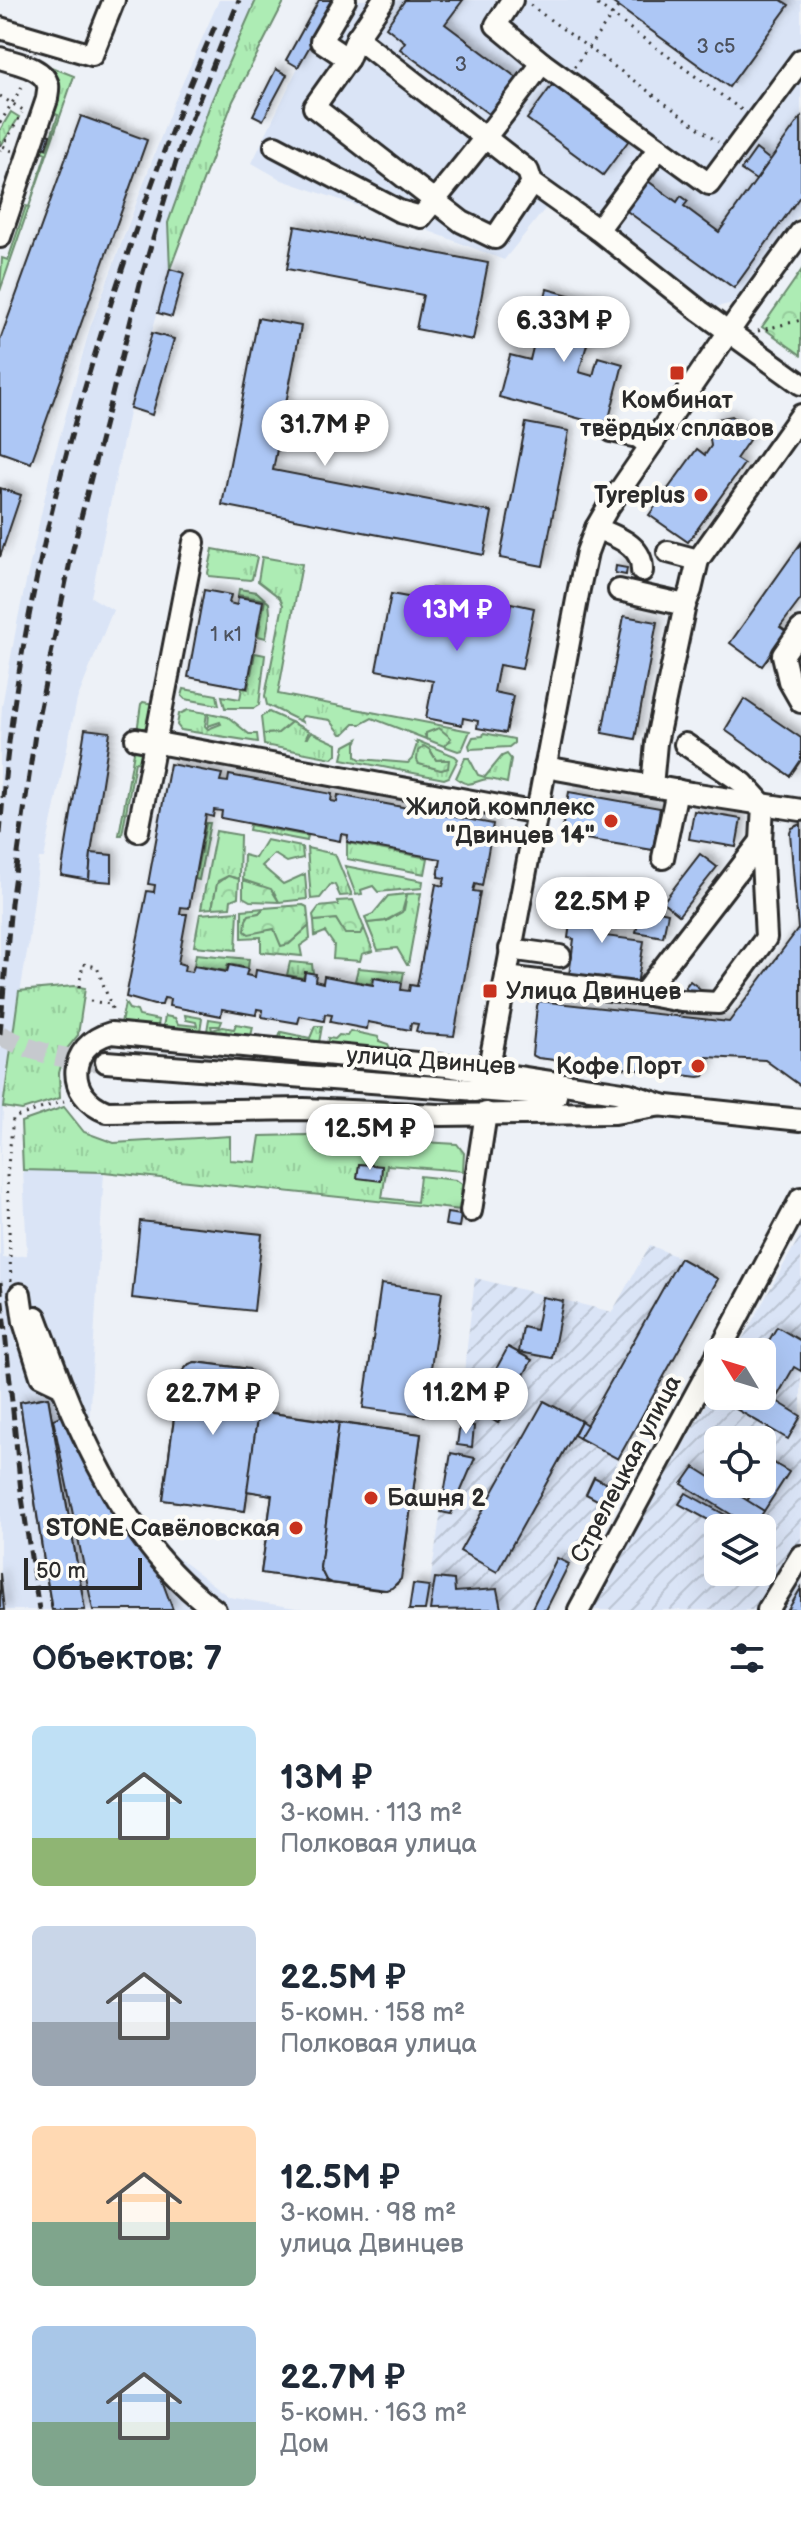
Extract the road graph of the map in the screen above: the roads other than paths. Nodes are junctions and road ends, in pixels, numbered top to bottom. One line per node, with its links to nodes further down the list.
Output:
1 (114, 0): 5 (street)
2 (345, 0): 8 (street)
3 (383, 0): 6 (street)
4 (512, 0): 10 (street)
5 (0, 28)
6 (357, 38): 8 (street); 11 (street)
7 (0, 58): 18 (street)
8 (348, 59): 15 (street)
9 (801, 60): 13 (street)
10 (542, 63): 11 (street); 13 (street)
11 (485, 138): 14 (street); 15 (street)
12 (275, 146): 15 (street)
13 (659, 148): 16 (street)
14 (532, 183): 15 (street); 16 (street)
15 (435, 200)
16 (598, 230): 19 (street)
17 (801, 232): 19 (street)
18 (0, 237)
19 (729, 333): 20 (street); 23 (street)
20 (801, 384)
21 (801, 415): 27 (street)
22 (612, 431): 23 (street)
23 (650, 446): 24 (street)
24 (596, 528): 28 (street); 35 (street)
25 (194, 542): 33 (street)
26 (668, 552): 27 (street)
27 (698, 560): 30 (street)
28 (642, 571)
29 (619, 590): 30 (street)
30 (685, 605): 36 (street)
31 (801, 629): 32 (street)
32 (801, 702)
33 (146, 741): 40 (street); 41 (street)
34 (685, 744): 38 (street)
35 (545, 767): 36 (street); 40 (street)
36 (652, 786): 37 (street)
37 (677, 790): 38 (street); 43 (street)
38 (763, 805): 39 (street); 42 (street)
39 (801, 810)
40 (537, 813): 44 (street)
41 (138, 831)
42 (761, 841): 47 (street); 47 (street)
43 (663, 858)
44 (510, 949): 45 (street); 46 (street)
45 (560, 956)
46 (506, 977): 47 (street); 49 (street)
47 (643, 994)
48 (106, 1062): 50 (street, улица Двинцев)
49 (488, 1072): 50 (street); 51 (street); 52 (street)
50 (474, 1091): 51 (street, улица Двинцев)
51 (662, 1105): 52 (street); 53 (street, улица Двинцев)
52 (486, 1113): 55 (street)
53 (801, 1120)
54 (801, 1198): 56 (street, Стрелецкая улица)
55 (471, 1211)
56 (726, 1338)
57 (704, 1379): 61 (street, Стрелецкая улица)
58 (52, 1381): 58 (street); 60 (street)
59 (801, 1556): 62 (street)
60 (215, 1610)
61 (579, 1610)
62 (768, 1610)

